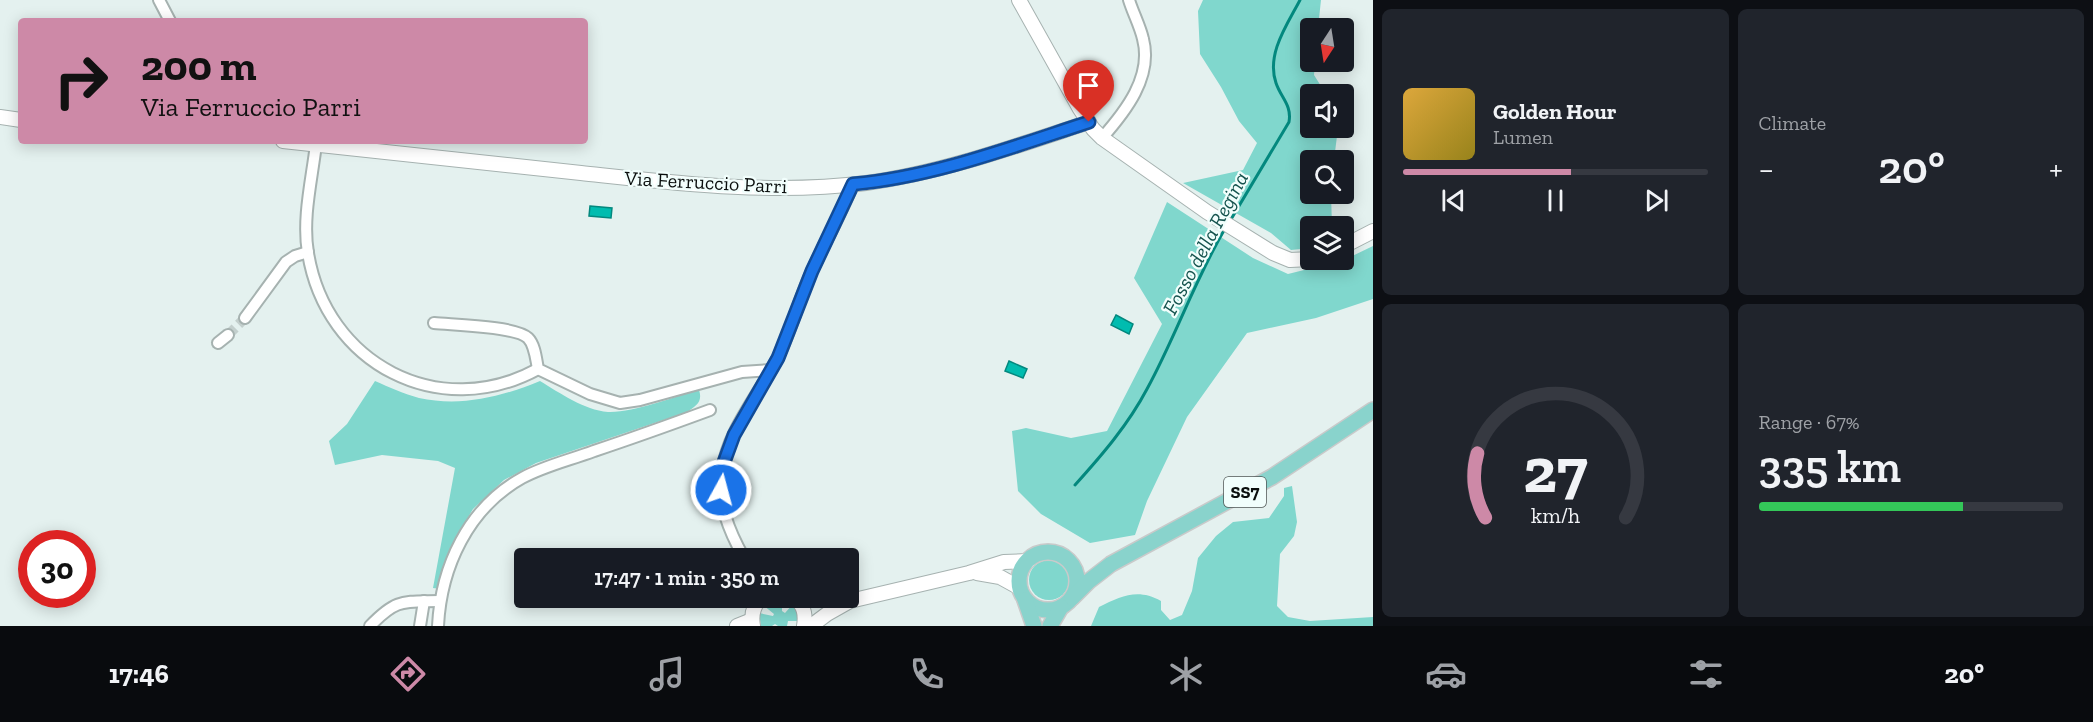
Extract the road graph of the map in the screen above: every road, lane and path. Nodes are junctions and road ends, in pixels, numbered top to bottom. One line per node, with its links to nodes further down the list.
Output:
1 (159, 0): 4 (street)
2 (1020, 0): 7 (street)
3 (1129, 0): 8 (street)
4 (168, 18)
5 (0, 117): 6 (street)
6 (18, 120)
7 (1089, 122): 8 (street); 10 (street, Via Ferruccio Parri)
8 (1102, 138): 14 (street)
9 (316, 144): 10 (street, Via Ferruccio Parri); 13 (street)
10 (853, 184): 20 (street)
11 (1373, 230): 12 (street)
12 (1354, 240)
13 (308, 252): 15 (street); 19 (street)
14 (1300, 259)
15 (246, 318)
16 (434, 323): 19 (street)
17 (228, 335): 18 (street)
18 (218, 343)
19 (538, 369): 20 (street)
20 (771, 370): 23 (street)
21 (710, 410): 30 (street)
22 (1373, 410): 26 (main road, SS7)
23 (739, 548)
24 (1028, 561): 25 (main road); 27 (street); 28 (main road)
25 (1069, 561): 26 (main road); 32 (main road)
26 (1110, 564): 32 (main road)
27 (969, 573): 28 (street); 29 (street)
28 (1022, 593): 32 (main road); 43 (main road)
29 (859, 599)
30 (440, 601): 31 (street); 39 (street)
31 (424, 602): 37 (street); 38 (street)
32 (1067, 603): 44 (main road)
33 (754, 608): 36 (street)
34 (803, 608): 41 (street)
35 (839, 608): 42 (street)
36 (753, 623): 40 (street)
37 (370, 626)
38 (420, 626)
39 (438, 626)
40 (737, 626)
41 (804, 626)
42 (811, 626)
43 (1034, 626)
44 (1050, 626)

